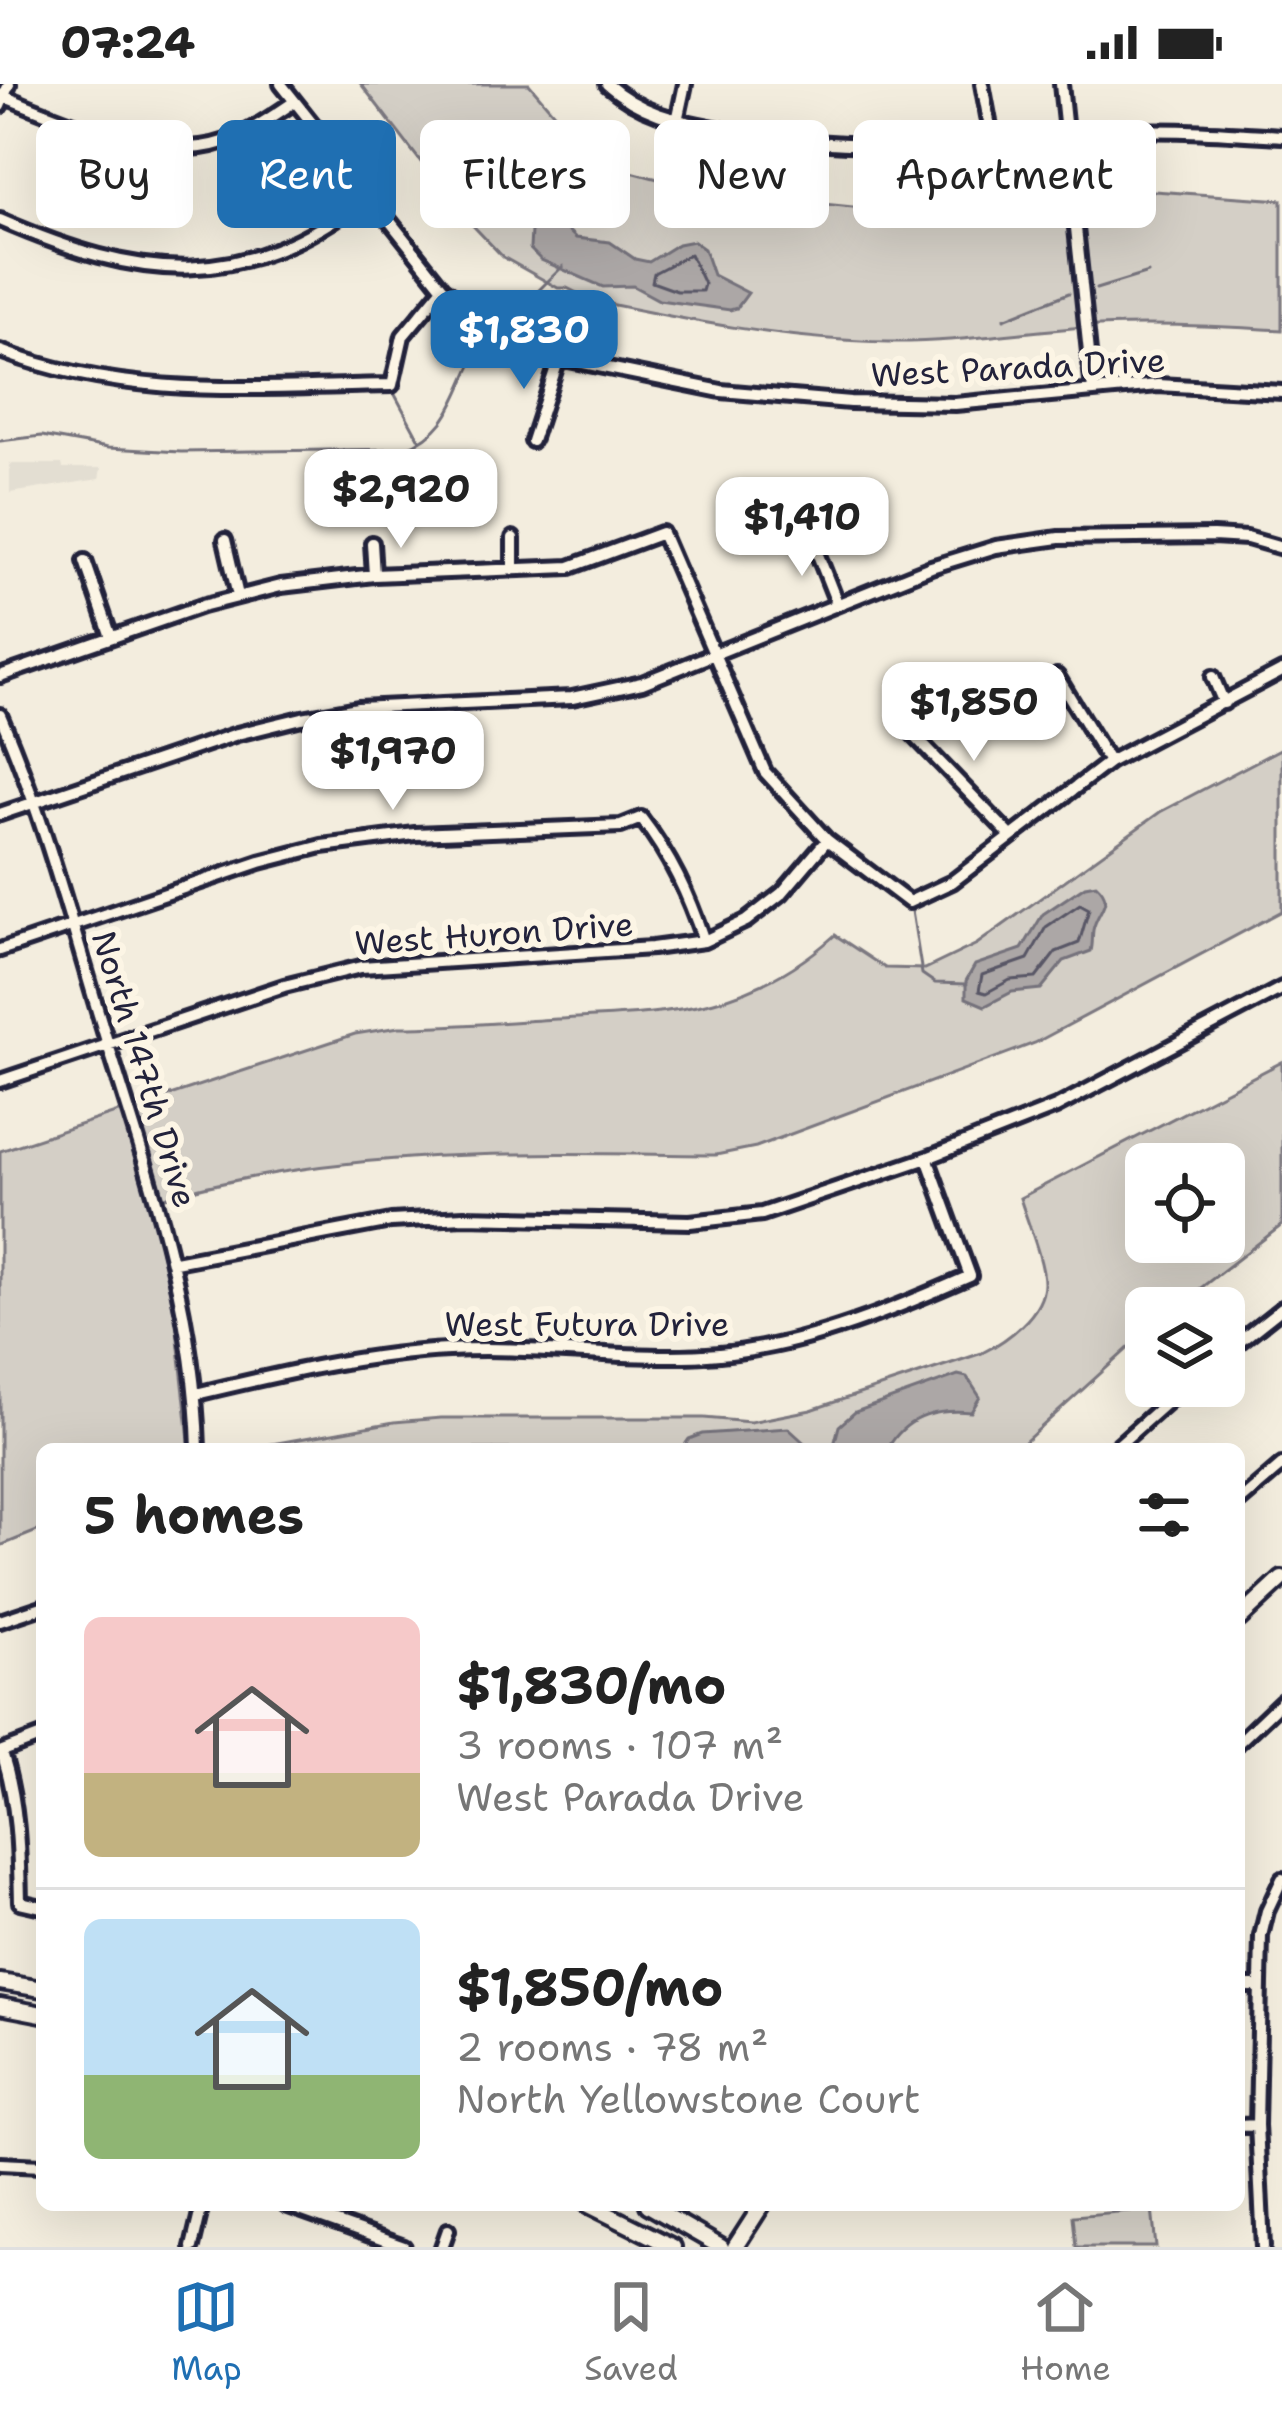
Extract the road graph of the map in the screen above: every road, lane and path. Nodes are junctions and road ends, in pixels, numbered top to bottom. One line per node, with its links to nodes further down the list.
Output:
1 (9, 84): 7 (street)
2 (281, 84): 8 (street, West Parada Drive)
3 (607, 84): 10 (street)
4 (686, 84): 11 (street)
5 (982, 84): 12 (street)
6 (1061, 84): 13 (street)
7 (1, 99): 8 (street)
8 (294, 102): 9 (street, West Parada Drive)
9 (308, 120)
10 (674, 120)
11 (677, 120)
12 (989, 120)
13 (1064, 120)
14 (1156, 132): 15 (street)
15 (1282, 136)
16 (0, 220): 17 (street)
17 (325, 228)
18 (394, 228): 20 (street, West Parada Drive)
19 (1076, 228): 23 (street)
20 (443, 288): 21 (street); 22 (street, West Parada Drive)
21 (0, 351)
22 (559, 358): 23 (street, West Parada Drive); 25 (street)
23 (1093, 391): 24 (street, West Parada Drive)
24 (1282, 392)
25 (532, 441)
26 (811, 537): 35 (street)
27 (513, 538): 32 (street)
28 (225, 540): 34 (street)
29 (372, 543): 33 (street)
30 (1282, 548): 35 (street)
31 (85, 561): 36 (street)
32 (513, 570): 33 (street); 37 (street)
33 (374, 575): 34 (street)
34 (238, 596): 36 (street)
35 (837, 603): 37 (street)
36 (111, 637): 39 (street)
37 (711, 653): 46 (street); 49 (street)
38 (1282, 670): 42 (street)
39 (0, 676)
40 (1057, 676): 45 (street)
41 (1213, 676): 42 (street)
42 (1224, 703): 45 (street)
43 (0, 715): 46 (street, North 147th Drive)
44 (905, 726): 48 (street)
45 (1109, 762): 48 (street)
46 (34, 803): 47 (street); 50 (street, North 147th Drive)
47 (0, 814)
48 (1010, 835): 49 (street)
49 (826, 840): 51 (street, West Huron Drive)
50 (72, 926): 51 (street); 52 (street); 54 (street, North 147th Drive)
51 (704, 941): 54 (street, West Huron Drive)
52 (0, 950)
53 (1282, 988): 56 (street)
54 (108, 1044): 55 (street, West Huron Drive); 57 (street, North 147th Drive)
55 (0, 1081)
56 (927, 1158): 57 (street); 60 (street, West Futura Drive)
57 (175, 1262): 60 (street, North 147th Drive)
58 (1282, 1308): 59 (street)
59 (1245, 1337)
60 (196, 1394): 62 (street, North 147th Drive)
61 (1161, 1407): 63 (street)
62 (198, 1443)
63 (1121, 1443)
64 (1282, 1465): 65 (street)
65 (1245, 1497)
66 (1282, 1579): 68 (main road)
67 (36, 1609): 69 (street)
68 (1245, 1613)
69 (0, 1621)
70 (1282, 1701): 71 (street)
71 (1245, 1736)
72 (36, 1738): 73 (street)
73 (1, 1752): 75 (street)
74 (1282, 1879): 78 (street)
75 (36, 1906)
76 (0, 1982): 79 (main road)
77 (1245, 1986): 78 (street)
78 (1259, 1986): 82 (street)
79 (36, 1988)
80 (0, 2006): 81 (main road)
81 (36, 2013)
82 (1257, 2125): 83 (street); 98 (street)
83 (1245, 2126)
84 (0, 2164): 85 (street)
85 (36, 2166)
86 (201, 2211): 92 (street)
87 (306, 2211): 93 (street)
88 (602, 2211): 95 (main road)
89 (658, 2211): 96 (main road)
90 (758, 2211): 97 (main road)
91 (448, 2230): 94 (street)
92 (192, 2247)
93 (404, 2247)
94 (442, 2247)
95 (674, 2247)
96 (721, 2247)
97 (735, 2247)
98 (1263, 2247)

